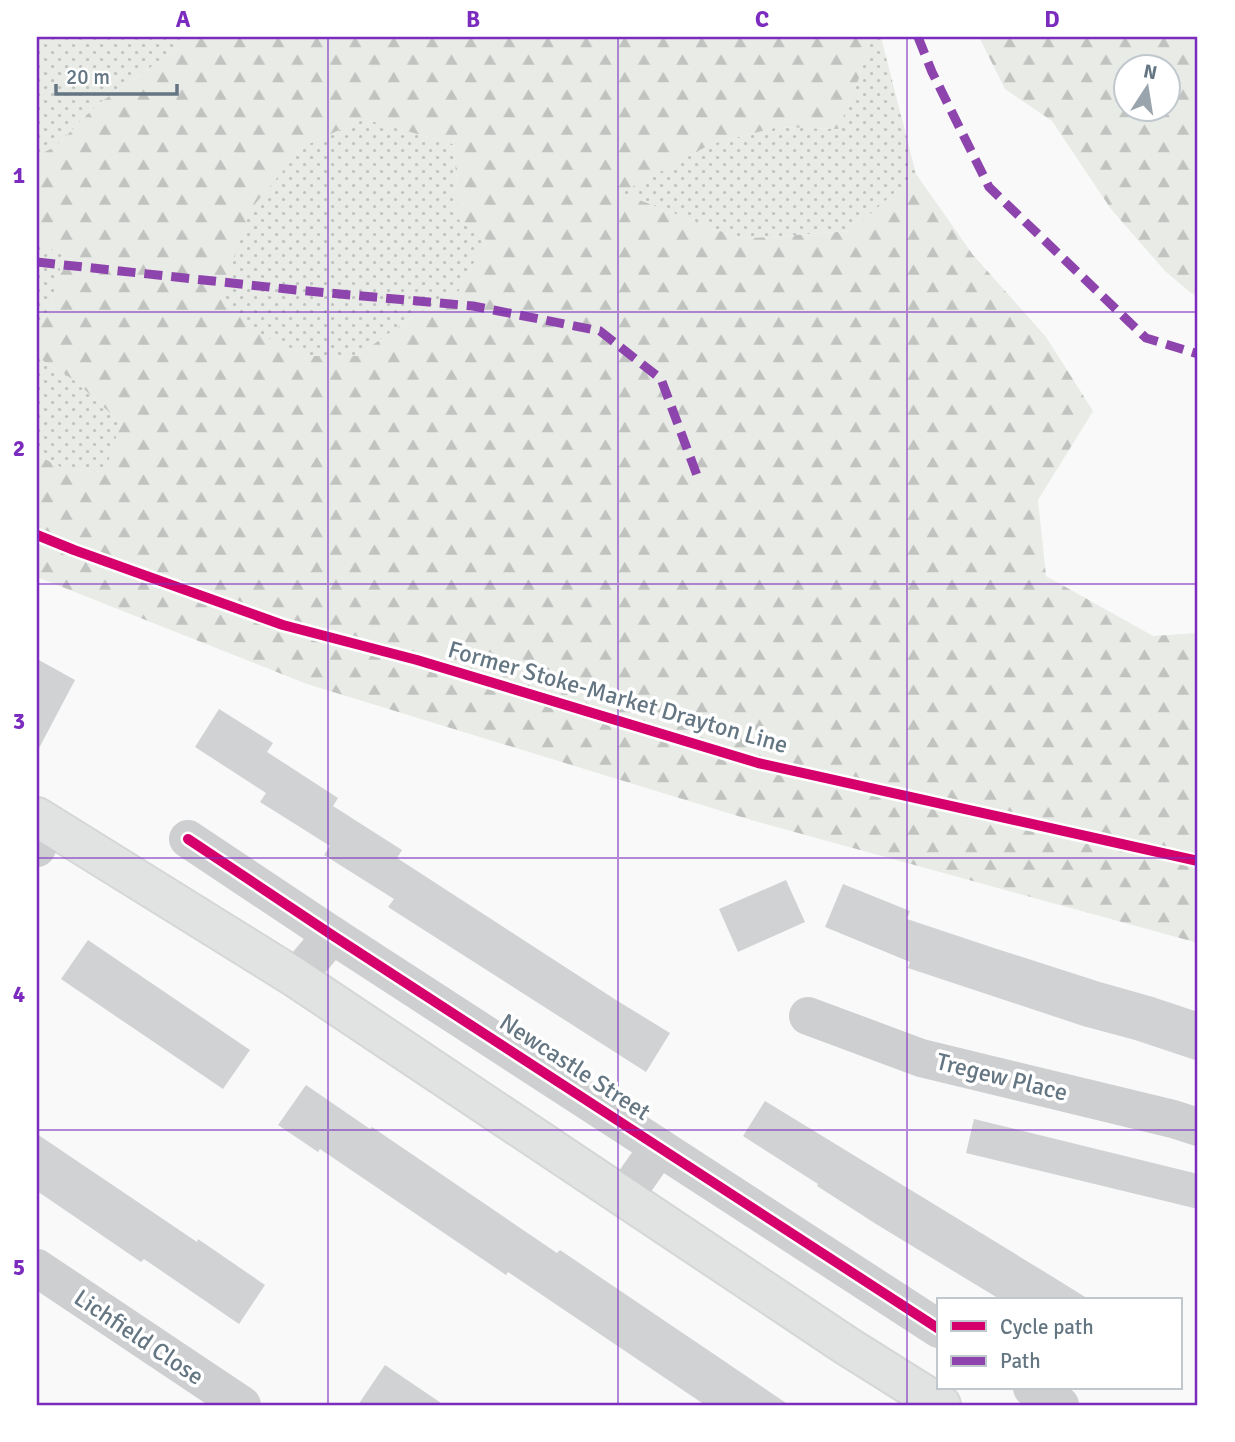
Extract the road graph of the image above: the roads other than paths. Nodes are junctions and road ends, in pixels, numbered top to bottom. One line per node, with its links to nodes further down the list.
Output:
1 (40, 829): 4 (main road)
2 (188, 838): 3 (street, Newcastle Street)
3 (332, 935): 4 (street); 7 (street, Newcastle Street)
4 (296, 978): 8 (main road)
5 (808, 1016): 6 (street, Tregew Place)
6 (1198, 1128)
7 (659, 1147): 8 (street, Newcastle Street); 10 (street, Newcastle Street)
8 (624, 1197): 13 (main road)
9 (37, 1269): 12 (street, Lichfield Close)
10 (937, 1328)
11 (1035, 1390): 14 (street)
12 (242, 1405)
13 (941, 1405)
14 (1060, 1405)

